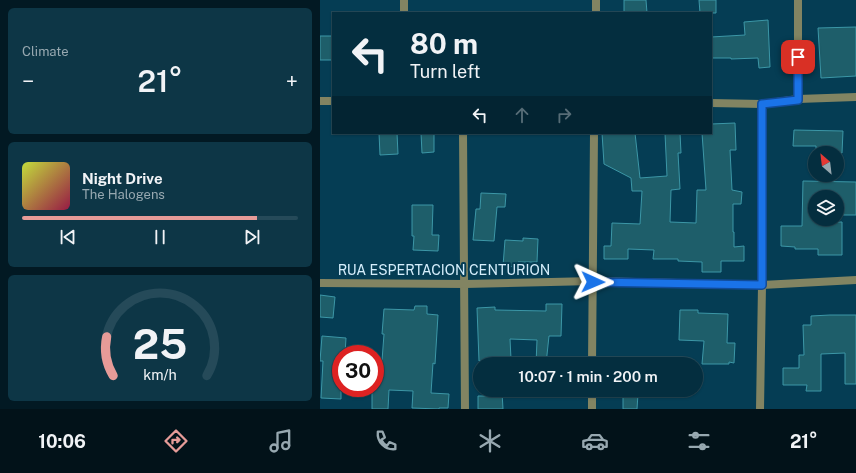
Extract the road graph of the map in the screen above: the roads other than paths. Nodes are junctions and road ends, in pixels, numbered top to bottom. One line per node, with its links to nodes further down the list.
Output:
1 (404, 0): 4 (street)
2 (596, 0): 5 (street)
3 (798, 0): 8 (street)
4 (404, 12)
5 (596, 12)
6 (856, 97): 8 (street)
7 (332, 100): 9 (street)
8 (798, 100): 11 (street)
9 (320, 101)
10 (712, 103): 11 (street)
11 (762, 104): 18 (street)
12 (463, 134): 17 (street)
13 (594, 134): 15 (street)
14 (856, 280): 18 (street, RUA ESPERTACION CENTURION)
15 (593, 282): 17 (street, RUA ESPERTACION CENTURION); 18 (street, RUA ESPERTACION CENTURION); 19 (street)
16 (320, 283): 17 (street, RUA ESPERTACION CENTURION)
17 (465, 284): 21 (street)
18 (762, 285): 23 (street)
19 (592, 357)
20 (592, 397): 22 (street)
21 (465, 409)
22 (592, 409)
23 (760, 409)

